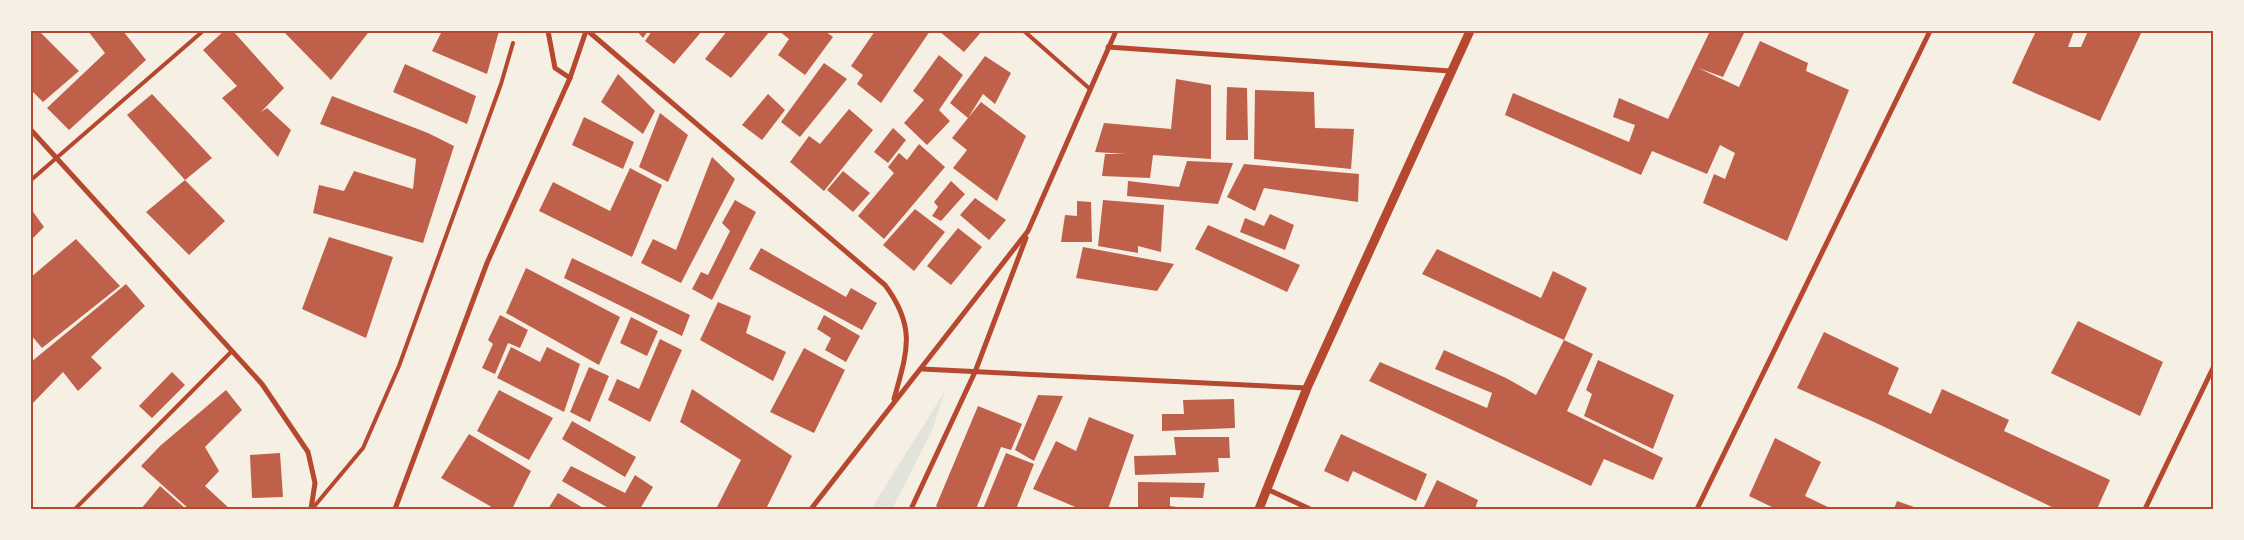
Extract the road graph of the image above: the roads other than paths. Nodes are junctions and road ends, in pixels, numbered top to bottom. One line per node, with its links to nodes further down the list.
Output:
1 (202, 31): 14 (lane)
2 (548, 31): 11 (street)
3 (587, 31): 11 (street); 22 (street)
4 (1024, 31): 12 (lane)
5 (1116, 31): 9 (street)
6 (1470, 31): 10 (street)
7 (1930, 31): 31 (street)
8 (513, 43): 25 (lane)
9 (1108, 47): 10 (street); 12 (street)
10 (1450, 71): 21 (street)
11 (570, 78): 26 (street)
12 (1090, 89): 16 (street)
13 (31, 130): 14 (street)
14 (56, 159): 15 (lane); 17 (street)
15 (31, 180)
16 (1028, 231): 19 (street); 20 (street)
17 (232, 351): 24 (lane); 25 (street)
18 (2213, 368): 32 (street)
19 (922, 369): 20 (street); 22 (street)
20 (975, 372): 21 (street); 28 (street)
21 (1308, 388): 23 (street)
22 (894, 402): 27 (street)
23 (1267, 489): 29 (street); 30 (street)
24 (75, 509)
25 (312, 509)
26 (395, 509)
27 (811, 509)
28 (910, 509)
29 (1259, 509)
30 (1310, 509)
31 (1697, 509)
32 (2145, 509)

